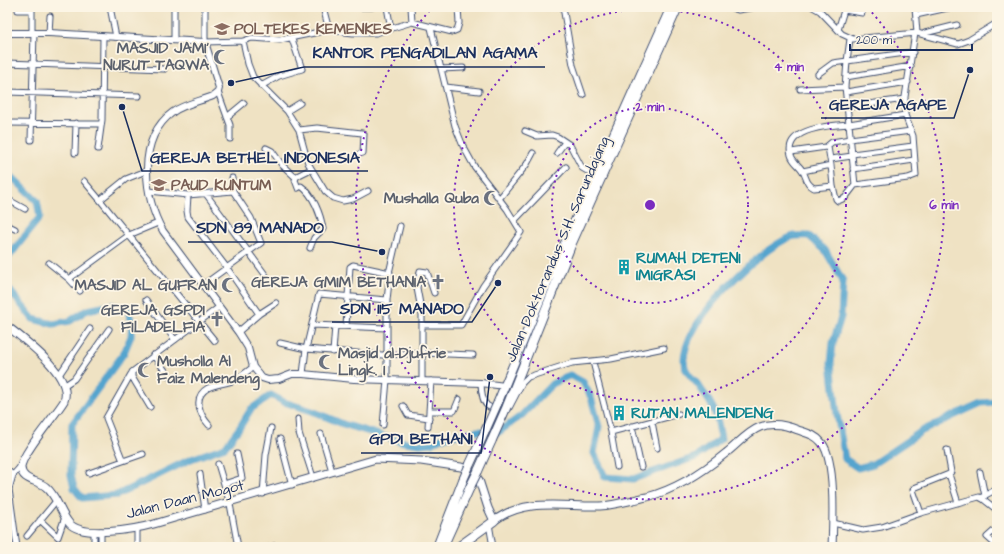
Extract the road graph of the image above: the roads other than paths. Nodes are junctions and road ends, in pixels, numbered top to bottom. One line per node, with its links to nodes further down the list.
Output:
1 (8, 7): 32 (street)
2 (110, 7): 38 (street)
3 (174, 7): 40 (street)
4 (205, 7): 42 (street)
5 (323, 7): 30 (street)
6 (344, 7): 7 (street)
7 (372, 7)
8 (387, 7): 29 (street)
9 (411, 7): 25 (street)
10 (458, 7): 28 (street)
11 (563, 7): 65 (street)
12 (671, 7): 103 (main road, Jalan Doktorandus S.H. Sarundajang)
13 (678, 7): 116 (main road, Jalan Doktorandus S.H. Sarundajang)
14 (729, 7): 15 (street)
15 (756, 7)
16 (813, 7): 31 (street)
17 (915, 7): 23 (street)
18 (952, 7): 20 (street)
19 (845, 9): 22 (street); 31 (street)
20 (936, 9): 23 (street)
21 (18, 10): 33 (street)
22 (862, 13)
23 (916, 15): 35 (street)
24 (50, 16): 34 (street)
25 (412, 22): 28 (street); 29 (street)
26 (997, 24): 36 (street)
27 (957, 25): 36 (street)
28 (431, 28): 52 (street)
29 (390, 29): 30 (street)
30 (329, 30): 39 (street)
31 (838, 30): 43 (street)
32 (7, 33): 33 (street)
33 (33, 33): 34 (street); 47 (street)
34 (49, 33): 37 (street)
35 (916, 33): 36 (street); 43 (street); 44 (street)
36 (924, 34)
37 (103, 36): 38 (street); 49 (street)
38 (116, 36): 40 (street)
39 (292, 38): 41 (street); 56 (street)
40 (174, 40): 42 (street)
41 (243, 41): 42 (street); 56 (street)
42 (205, 42): 63 (street)
43 (849, 42): 45 (street)
44 (913, 52): 45 (street); 48 (street)
45 (847, 60): 53 (street); 54 (street)
46 (7, 63): 47 (street)
47 (33, 64): 49 (street); 62 (street)
48 (911, 66): 54 (street); 55 (street)
49 (102, 67): 51 (street); 64 (street)
50 (463, 68): 52 (street)
51 (164, 69)
52 (441, 69): 57 (street)
53 (818, 74)
54 (846, 77): 59 (street)
55 (908, 82): 59 (street); 67 (street)
56 (261, 86): 71 (street)
57 (446, 87): 60 (street); 115 (street)
58 (800, 89): 59 (street)
59 (846, 90): 70 (street)
60 (479, 91)
61 (7, 92): 62 (street)
62 (33, 92): 64 (street); 75 (street)
63 (218, 92): 73 (street); 101 (street)
64 (101, 95): 66 (street); 77 (street)
65 (583, 95)
66 (139, 96)
67 (904, 99): 70 (street); 72 (street)
68 (244, 103): 73 (street)
69 (300, 103): 71 (street)
70 (847, 107): 78 (street)
71 (287, 111): 79 (street)
72 (905, 115): 78 (street); 80 (street)
73 (227, 117): 82 (street)
74 (7, 123): 75 (street)
75 (32, 123): 76 (street); 84 (street)
76 (76, 123): 77 (street); 91 (street)
77 (101, 124): 89 (street)
78 (849, 124): 83 (street); 90 (street)
79 (299, 130): 94 (street); 99 (street)
80 (911, 131): 83 (street); 86 (street)
81 (525, 132): 85 (street)
82 (230, 139)
83 (850, 139): 87 (street); 95 (street)
84 (31, 140)
85 (565, 142): 93 (street); 103 (street)
86 (913, 146): 95 (street); 96 (street)
87 (828, 147): 90 (street); 97 (street)
88 (266, 148): 104 (street)
89 (98, 149)
90 (791, 152): 102 (street)
91 (75, 153)
92 (533, 153): 115 (street)
93 (557, 153)
94 (356, 155)
95 (852, 155): 97 (street); 100 (street)
96 (914, 160): 100 (street); 107 (street)
97 (831, 162): 102 (street); 108 (street)
98 (566, 167): 119 (street)
99 (311, 169): 104 (street); 111 (street)
100 (853, 170): 107 (street)
101 (146, 171): 109 (street); 117 (street)
102 (803, 171): 108 (street)
103 (596, 176): 116 (main road, Jalan Doktorandus S.H. Sarundajang)
104 (295, 177): 125 (street)
105 (232, 178): 110 (street)
106 (84, 181): 117 (street)
107 (855, 185): 108 (street)
108 (833, 186)
109 (149, 191): 113 (street); 120 (street)
110 (233, 191): 112 (street); 126 (street)
111 (368, 191)
112 (206, 194): 113 (street); 126 (street)
113 (188, 195): 128 (street)
114 (7, 199): 118 (street)
115 (499, 199): 119 (street)
116 (589, 199): 167 (main road, Jalan Doktorandus S.H. Sarundajang); 174 (main road, Jalan Doktorandus S.H. Sarundajang)
117 (100, 200): 124 (street)
118 (25, 208)
119 (515, 220): 143 (street)
120 (158, 223): 124 (street); 132 (street)
121 (7, 224): 123 (street)
122 (400, 226): 129 (street)
123 (15, 229)
124 (129, 235): 131 (street); 141 (street)
125 (310, 248)
126 (248, 251): 128 (street); 130 (street)
127 (49, 263): 131 (street)
128 (227, 268): 132 (street); 140 (street)
129 (389, 273): 135 (street); 137 (street)
130 (267, 277)
131 (69, 279): 133 (street)
132 (203, 285): 139 (street)
133 (80, 291)
134 (434, 293): 143 (street)
135 (349, 296): 137 (street); 142 (street); 146 (street)
136 (146, 300): 151 (street)
137 (387, 300): 147 (street)
138 (276, 303): 140 (street)
139 (219, 306): 141 (street); 150 (street)
140 (259, 314): 150 (street)
141 (199, 321): 151 (street); 152 (street)
142 (312, 325): 145 (street); 155 (street)
143 (422, 325): 157 (street)
144 (7, 326): 166 (main road)
145 (335, 326): 146 (street); 156 (street)
146 (346, 326): 147 (street)
147 (388, 328): 158 (street)
148 (90, 329): 166 (street)
149 (109, 329): 173 (street)
150 (238, 332): 162 (street)
151 (175, 340): 160 (street)
152 (215, 341)
153 (280, 343): 155 (street)
154 (664, 348): 161 (street)
155 (306, 349): 156 (street); 165 (street)
156 (333, 352): 158 (street)
157 (422, 353): 158 (street); 159 (street); 170 (street)
158 (387, 354): 169 (street)
159 (473, 355)
160 (153, 356): 164 (street); 168 (street)
161 (593, 362): 163 (street); 188 (street)
162 (253, 367): 165 (street); 183 (street)
163 (542, 373): 167 (street); 172 (street)
164 (131, 374): 177 (street); 195 (street)
165 (303, 374): 169 (street)
166 (59, 375): 173 (main road)
167 (519, 375): 237 (main road, Jalan Doktorandus S.H. Sarundajang, bridge)
168 (170, 377)
169 (387, 380): 170 (street); 184 (street)
170 (422, 381): 171 (street)
171 (431, 381): 172 (street); 178 (street)
172 (481, 383): 174 (street)
173 (65, 385): 197 (main road)
174 (505, 386): 236 (main road, Jalan Doktorandus S.H. Sarundajang, bridge)
175 (459, 399): 178 (street)
176 (403, 406): 180 (street)
177 (150, 407)
178 (430, 411): 180 (street)
179 (679, 414): 182 (street)
180 (429, 418): 186 (street)
181 (298, 419): 207 (street)
182 (652, 422): 185 (street); 191 (street)
183 (209, 425)
184 (384, 425)
185 (632, 426): 188 (street); 199 (street)
186 (428, 427)
187 (271, 428): 211 (street)
188 (610, 432): 198 (street)
189 (321, 434): 201 (street)
190 (280, 439): 209 (street)
191 (657, 448)
192 (947, 450): 205 (street)
193 (143, 454): 195 (street)
194 (237, 454): 208 (street)
195 (123, 461): 203 (street)
196 (218, 464): 208 (street)
197 (21, 466): 206 (street); 213 (main road, Jalan Daan Mogot)
198 (617, 467)
199 (641, 468)
200 (7, 470): 206 (street)
201 (332, 471): 207 (main road, Jalan Daan Mogot); 217 (main road, Jalan Daan Mogot)
202 (980, 472): 212 (street)
203 (89, 473)
204 (200, 474): 218 (street)
205 (949, 474): 214 (street); 221 (street)
206 (13, 475): 216 (street)
207 (313, 477): 209 (main road, Jalan Daan Mogot)
208 (224, 484): 215 (street)
209 (292, 485): 211 (main road, Jalan Daan Mogot)
210 (997, 489): 212 (street)
211 (263, 494): 215 (main road, Jalan Daan Mogot)
212 (983, 497): 214 (street); 219 (street)
213 (56, 501): 222 (main road, Jalan Daan Mogot); 223 (street)
214 (958, 503): 221 (street)
215 (230, 504): 218 (main road, Jalan Daan Mogot); 235 (street)
216 (9, 505): 231 (street)
217 (488, 508): 220 (main road); 224 (main road, Jalan Daan Mogot)
218 (205, 510): 227 (main road, Jalan Daan Mogot)
219 (997, 510)
220 (505, 513): 224 (main road); 225 (main road)
221 (921, 513): 225 (street)
222 (65, 517): 223 (street); 228 (main road, Jalan Daan Mogot)
223 (40, 520): 229 (street)
224 (492, 522): 238 (main road); 239 (street)
225 (833, 523): 240 (main road)
226 (997, 528): 230 (street)
227 (137, 529): 228 (main road, Jalan Daan Mogot); 234 (street)
228 (98, 531): 232 (street); 233 (street)
229 (27, 536)
230 (997, 546)
231 (16, 547)
232 (94, 547)
233 (101, 547)
234 (136, 547)
235 (238, 547)
236 (437, 547)
237 (443, 547)
238 (458, 547)
239 (493, 547)
240 (832, 547)

